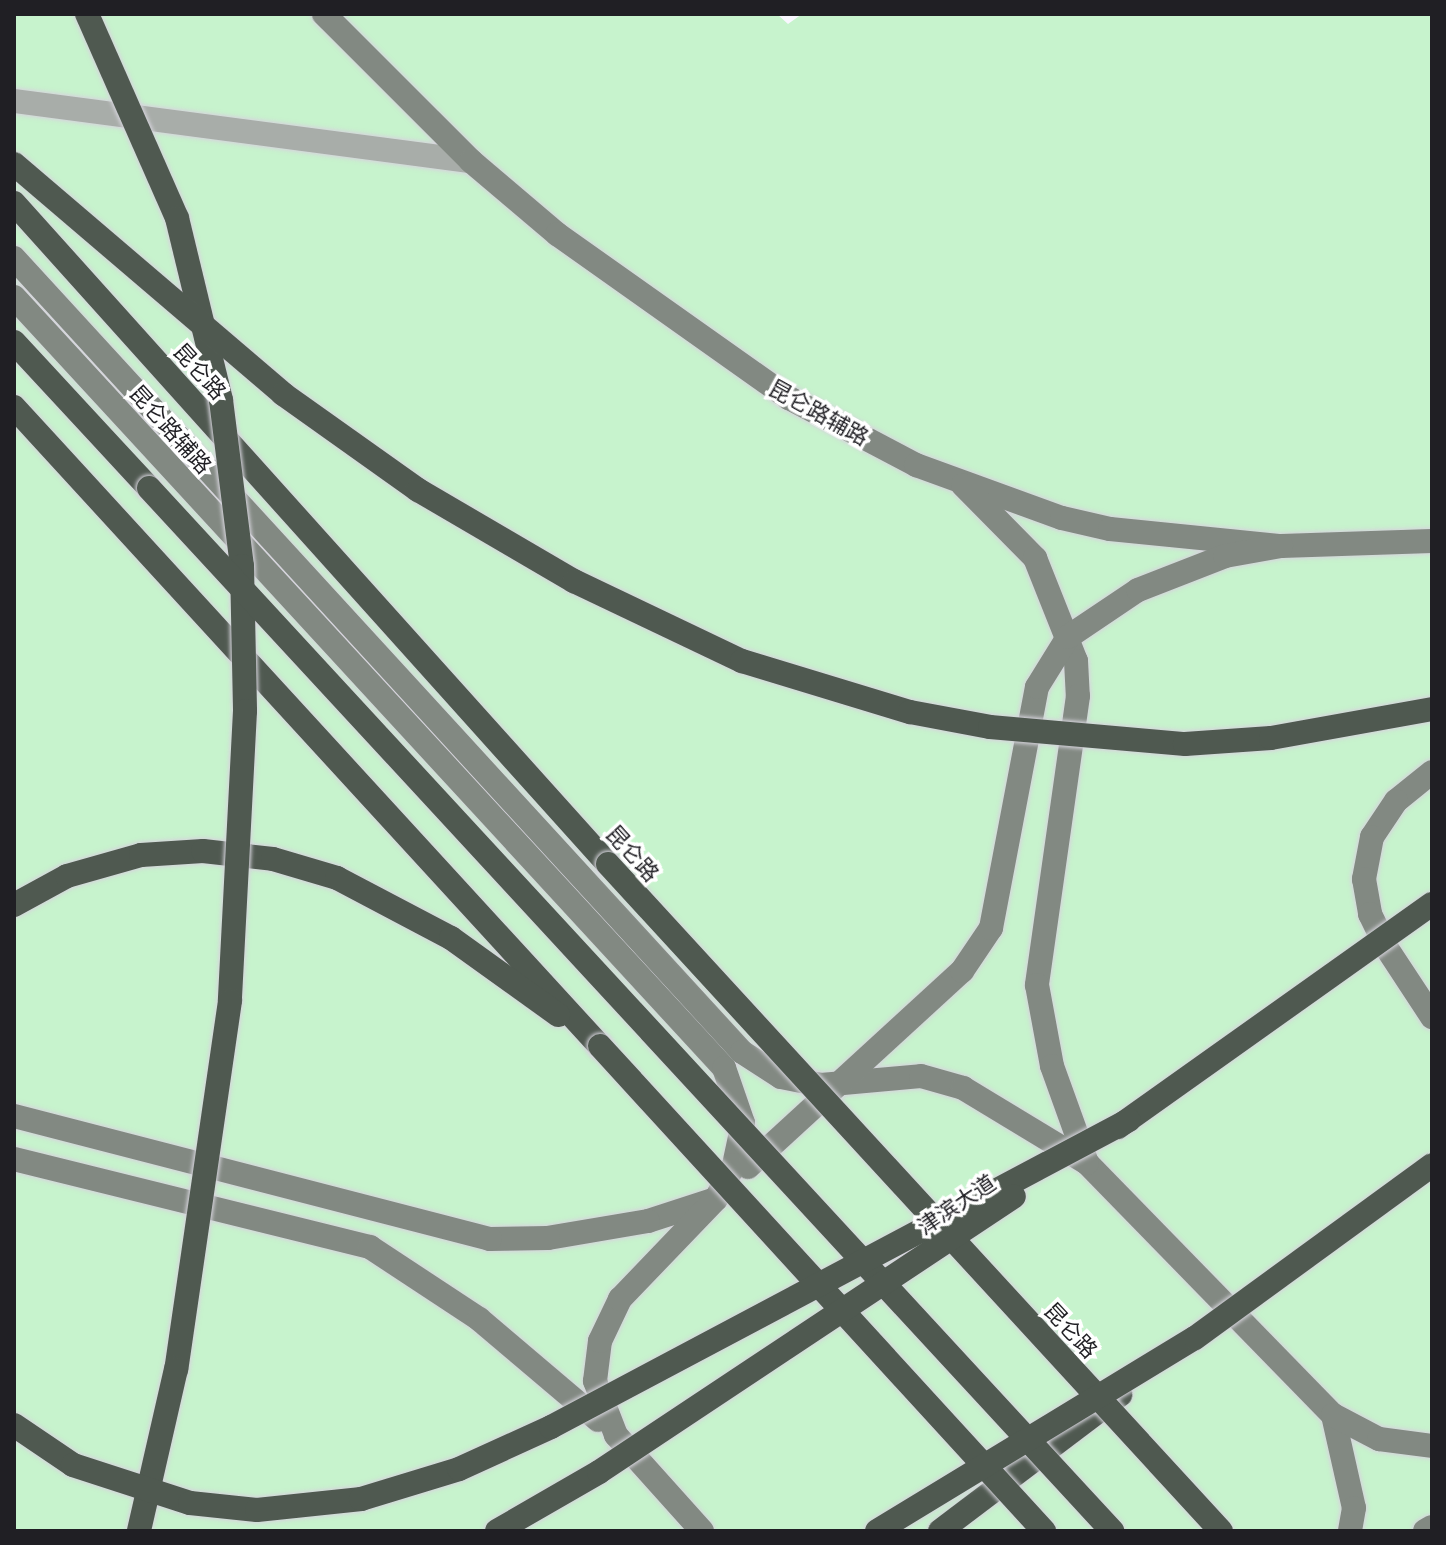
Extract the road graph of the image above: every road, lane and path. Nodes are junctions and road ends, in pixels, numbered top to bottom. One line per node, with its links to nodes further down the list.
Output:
1 (87, 14): 35 (highway, bridge)
2 (324, 14): 4 (street, 昆仑路辅路)
3 (14, 101): 4 (street)
4 (471, 161): 11 (street, 昆仑路辅路)
5 (14, 164): 15 (highway, bridge)
6 (14, 203): 41 (highway, 昆仑路, bridge)
7 (14, 258): 21 (street, 昆仑路辅路)
8 (14, 297): 27 (street)
9 (14, 342): 40 (highway, bridge)
10 (14, 407): 20 (highway, bridge)
11 (958, 480): 13 (street, 昆仑路辅路); 14 (street)
12 (1432, 541): 13 (street, 昆仑路辅路)
13 (1281, 546): 14 (street)
14 (1068, 637): 21 (street); 25 (street)
15 (1432, 709)
16 (1432, 772): 19 (street)
17 (1432, 904): 23 (highway, 津滨大道, bridge)
18 (14, 905): 20 (highway)
19 (1432, 1017)
20 (600, 1046): 33 (highway, bridge)
21 (842, 1085): 25 (street, 昆仑路辅路); 27 (street)
22 (14, 1116): 27 (street)
23 (1129, 1120): 30 (highway, bridge); 36 (highway, 津滨大道, bridge)
24 (14, 1159): 31 (street)
25 (1087, 1163): 29 (street)
26 (1432, 1165): 28 (highway, bridge)
27 (716, 1199): 31 (street)
28 (1195, 1338): 38 (highway, bridge); 39 (highway, bridge)
29 (1333, 1415): 32 (street); 42 (street)
30 (14, 1425)
31 (616, 1435): 37 (street)
32 (1432, 1446)
33 (1037, 1526)
34 (1432, 1527): 43 (street)
35 (139, 1531)
36 (497, 1531)
37 (702, 1531)
38 (877, 1531)
39 (940, 1531)
40 (1112, 1531)
41 (1221, 1531)
42 (1350, 1531)
43 (1425, 1531)

